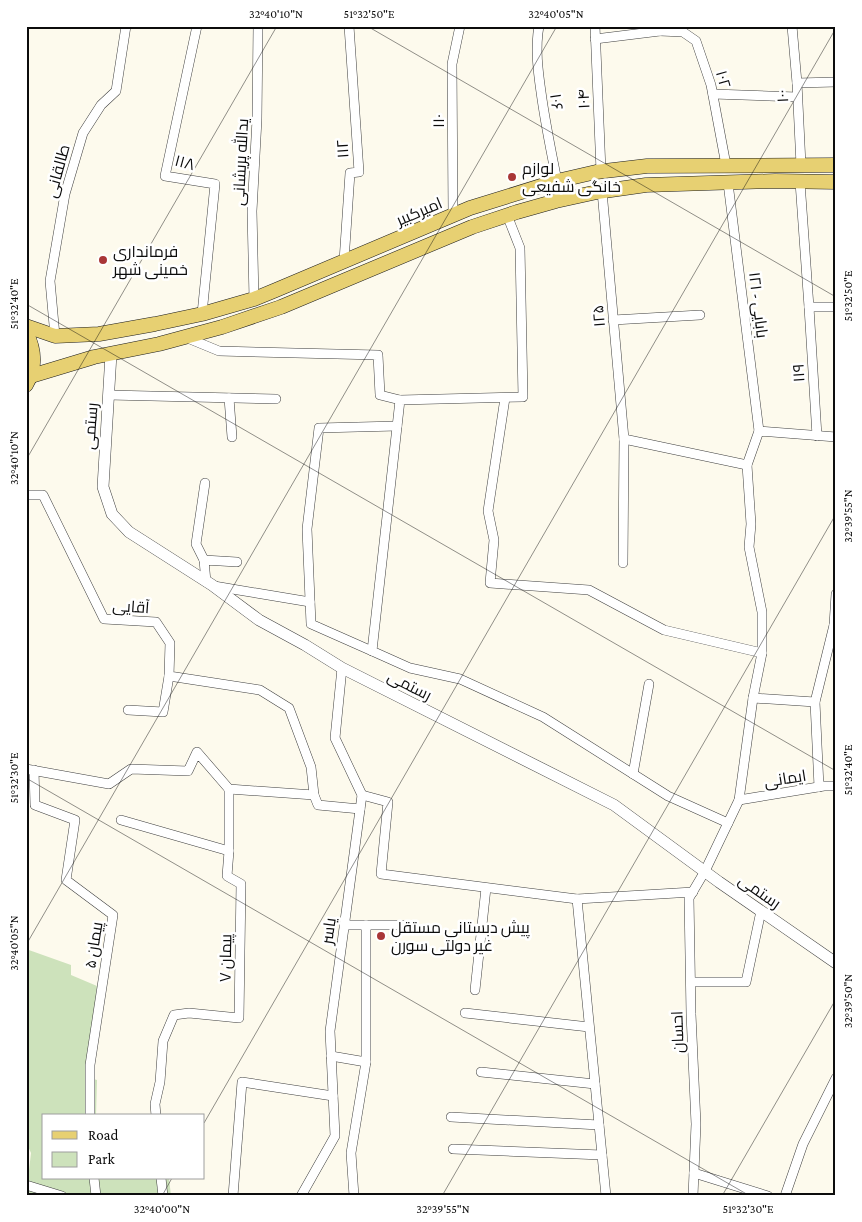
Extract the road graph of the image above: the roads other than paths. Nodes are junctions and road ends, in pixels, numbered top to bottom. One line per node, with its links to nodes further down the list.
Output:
1 (126, 26): 37 (street, طالقانی)
2 (197, 26): 32 (street, ۱۱۸)
3 (258, 26): 29 (street, یدالله پریشانی)
4 (349, 26): 27 (street, ۱۱۲)
5 (460, 26): 25 (street, ۱۱۰)
6 (539, 26): 19 (street, ۱۰۶)
7 (594, 26): 10 (street, ۱۰۴)
8 (792, 26): 12 (street, ۱۰۰)
9 (660, 28): 10 (street, ۱۰۲); 13 (street, ۱۰۲)
10 (595, 39): 18 (street, ۱۰۴)
11 (836, 82): 12 (street)
12 (797, 83): 14 (street, ۱۰۰)
13 (713, 94): 14 (street); 15 (street, ۱۰۲)
14 (797, 98): 16 (street, ۱۰۰)
15 (726, 165): 16 (main road, امیرکبیر); 18 (main road, امیرکبیر)
16 (801, 165): 17 (main road, امیرکبیر)
17 (836, 165)
18 (601, 171): 19 (main road, امیرکبیر)
19 (556, 180): 25 (main road, امیرکبیر)
20 (800, 182): 21 (main road); 22 (main road); 30 (street, ۱۱۹)
21 (836, 182)
22 (728, 183): 23 (main road); 47 (street, بابایی - ۱۲۱)
23 (602, 191): 24 (main road); 34 (street, ۱۲۵)
24 (508, 215): 28 (main road); 43 (street)
25 (453, 216): 26 (main road, امیرکبیر)
26 (359, 255): 27 (main road, امیرکبیر); 28 (main road)
27 (344, 261): 29 (main road, امیرکبیر)
28 (367, 271): 38 (main road)
29 (254, 299): 32 (main road, امیرکبیر)
30 (809, 307): 31 (street); 48 (street, ۱۱۹)
31 (836, 307)
32 (202, 314): 37 (main road, امیرکبیر)
33 (700, 315): 34 (street)
34 (613, 320): 51 (street, ۱۲۵)
35 (26, 326): 37 (main road, امیرکبیر)
36 (26, 332): 40 (main road)
37 (55, 336)
38 (184, 337): 39 (main road); 45 (street)
39 (111, 354): 40 (main road); 41 (street, رستمی)
40 (29, 381)
41 (109, 395): 42 (street); 58 (street, رستمی)
42 (228, 398): 44 (street); 50 (street)
43 (505, 398): 45 (street); 63 (street)
44 (276, 399)
45 (400, 400): 46 (street)
46 (397, 426): 60 (street); 62 (street)
47 (759, 431): 48 (street); 52 (street)
48 (817, 436): 49 (street)
49 (836, 436)
50 (232, 437)
51 (624, 439): 52 (street); 57 (street, ۱۲۵)
52 (747, 464): 63 (street, احسان)
53 (205, 483): 55 (street)
54 (26, 496): 65 (street, آقایی)
55 (204, 560): 56 (street); 58 (street)
56 (237, 562)
57 (623, 563)
58 (209, 583): 60 (street); 64 (street, رستمی)
59 (836, 594): 61 (street)
60 (310, 602): 62 (street)
61 (835, 625): 68 (street)
62 (372, 651): 71 (street)
63 (762, 653): 67 (street, احسان)
64 (342, 668): 76 (street); 82 (street, رستمی)
65 (169, 676): 69 (street); 75 (street)
66 (649, 684): 71 (street)
67 (753, 698): 68 (street); 77 (street, احسان)
68 (815, 702): 73 (street)
69 (128, 710)
70 (30, 770): 74 (street); 101 (street, پیمان ۵)
71 (634, 774): 80 (street)
72 (836, 786): 73 (street, ایمانی)
73 (819, 787): 77 (street, ایمانی)
74 (229, 789): 75 (street); 81 (street)
75 (314, 795): 78 (street)
76 (362, 795): 78 (street, یاسر); 83 (street)
77 (739, 800): 80 (street, احسان)
78 (360, 808): 87 (street, یاسر)
79 (121, 820): 81 (street)
80 (728, 823): 82 (street, احسان)
81 (229, 851): 102 (street, پیمان ۷)
82 (705, 871): 84 (street, احسان); 86 (street, رستمی)
83 (486, 888): 85 (street); 92 (street)
84 (693, 892): 85 (street); 91 (street, احسان)
85 (577, 899): 94 (street)
86 (761, 911): 90 (street, رستمی); 91 (street)
87 (344, 925): 88 (street); 95 (street, یاسر)
88 (366, 925): 89 (street); 96 (street)
89 (403, 925)
90 (836, 964)
91 (690, 982): 107 (street, احسان)
92 (475, 990)
93 (465, 1012): 94 (street)
94 (590, 1027): 99 (street)
95 (331, 1056): 96 (street); 100 (street, یاسر)
96 (366, 1062): 116 (street)
97 (481, 1072): 99 (street)
98 (836, 1078): 120 (street)
99 (595, 1084): 104 (street)
100 (333, 1096): 114 (street); 115 (street, یاسر)
101 (90, 1114)
102 (156, 1114)
103 (451, 1116): 104 (street)
104 (599, 1125): 106 (street)
105 (453, 1149): 106 (street)
106 (602, 1155): 117 (street)
107 (694, 1173): 118 (street, احسان); 119 (street)
108 (94, 1180): 112 (street)
109 (162, 1180): 113 (street)
110 (26, 1185): 111 (street)
111 (62, 1196)
112 (96, 1196)
113 (163, 1196)
114 (233, 1196)
115 (301, 1196)
116 (354, 1196)
117 (606, 1196)
118 (693, 1196)
119 (768, 1196)
120 (785, 1196)

